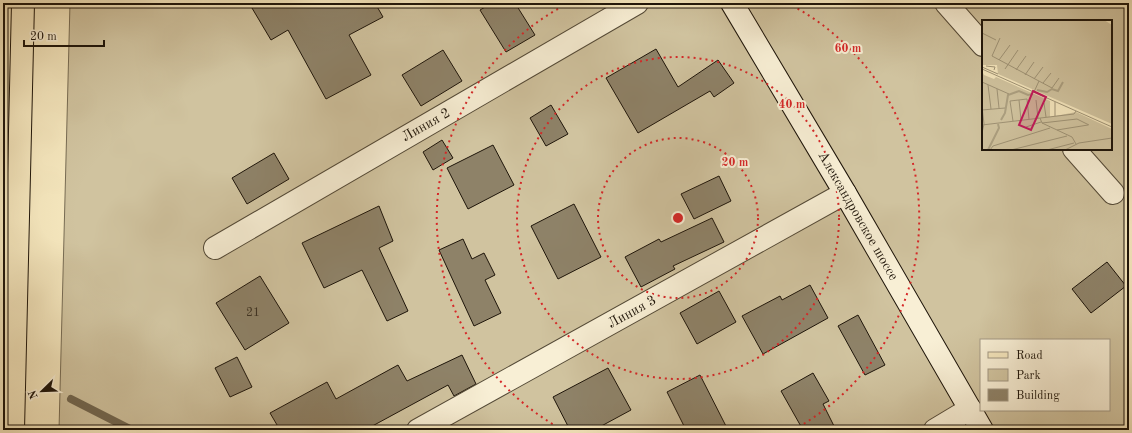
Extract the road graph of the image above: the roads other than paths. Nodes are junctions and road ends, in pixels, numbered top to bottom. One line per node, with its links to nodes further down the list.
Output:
1 (23, 3): 10 (main road)
2 (638, 3): 9 (street, Линия 2)
3 (732, 3): 7 (street, Александровское шоссе)
4 (946, 3): 5 (street)
5 (982, 44)
6 (1075, 150): 8 (street)
7 (846, 193): 11 (street, Александровское шоссе); 13 (street, Линия 3)
8 (1113, 193)
9 (215, 248)
10 (8, 398): 12 (main road)
11 (970, 409): 14 (street); 15 (street, Александровское шоссе)
12 (13, 430)
13 (418, 430)
14 (935, 430)
15 (982, 430)

